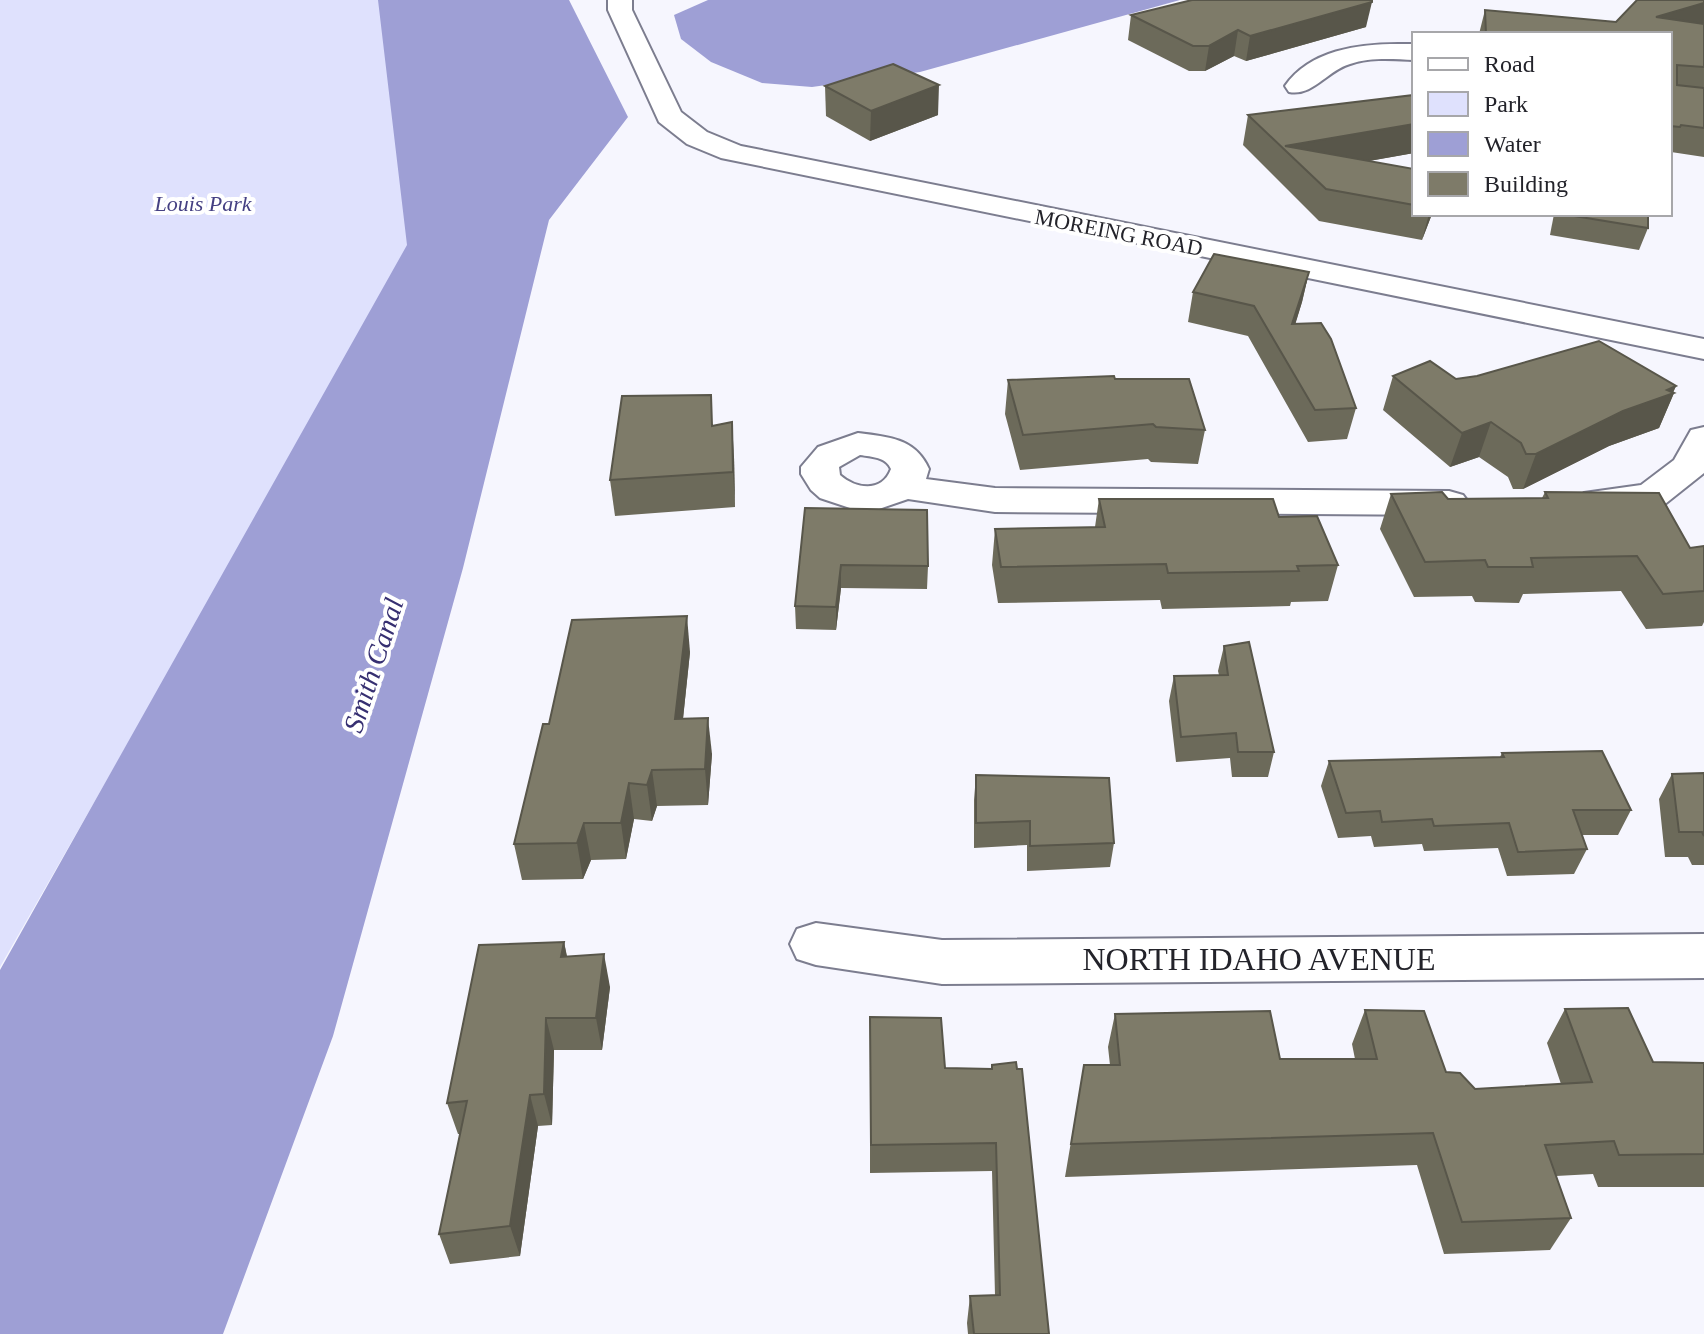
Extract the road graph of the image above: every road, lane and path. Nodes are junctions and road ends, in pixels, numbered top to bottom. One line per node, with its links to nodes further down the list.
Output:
1 (620, 0): 4 (street, MOREING ROAD)
2 (1412, 52): 3 (street)
3 (1298, 86)
4 (1704, 349)
5 (1704, 438): 8 (street)
6 (903, 487): 7 (street)
7 (1489, 503)
8 (1569, 504)
9 (816, 944): 10 (street, NORTH IDAHO AVENUE)
10 (1704, 956)

